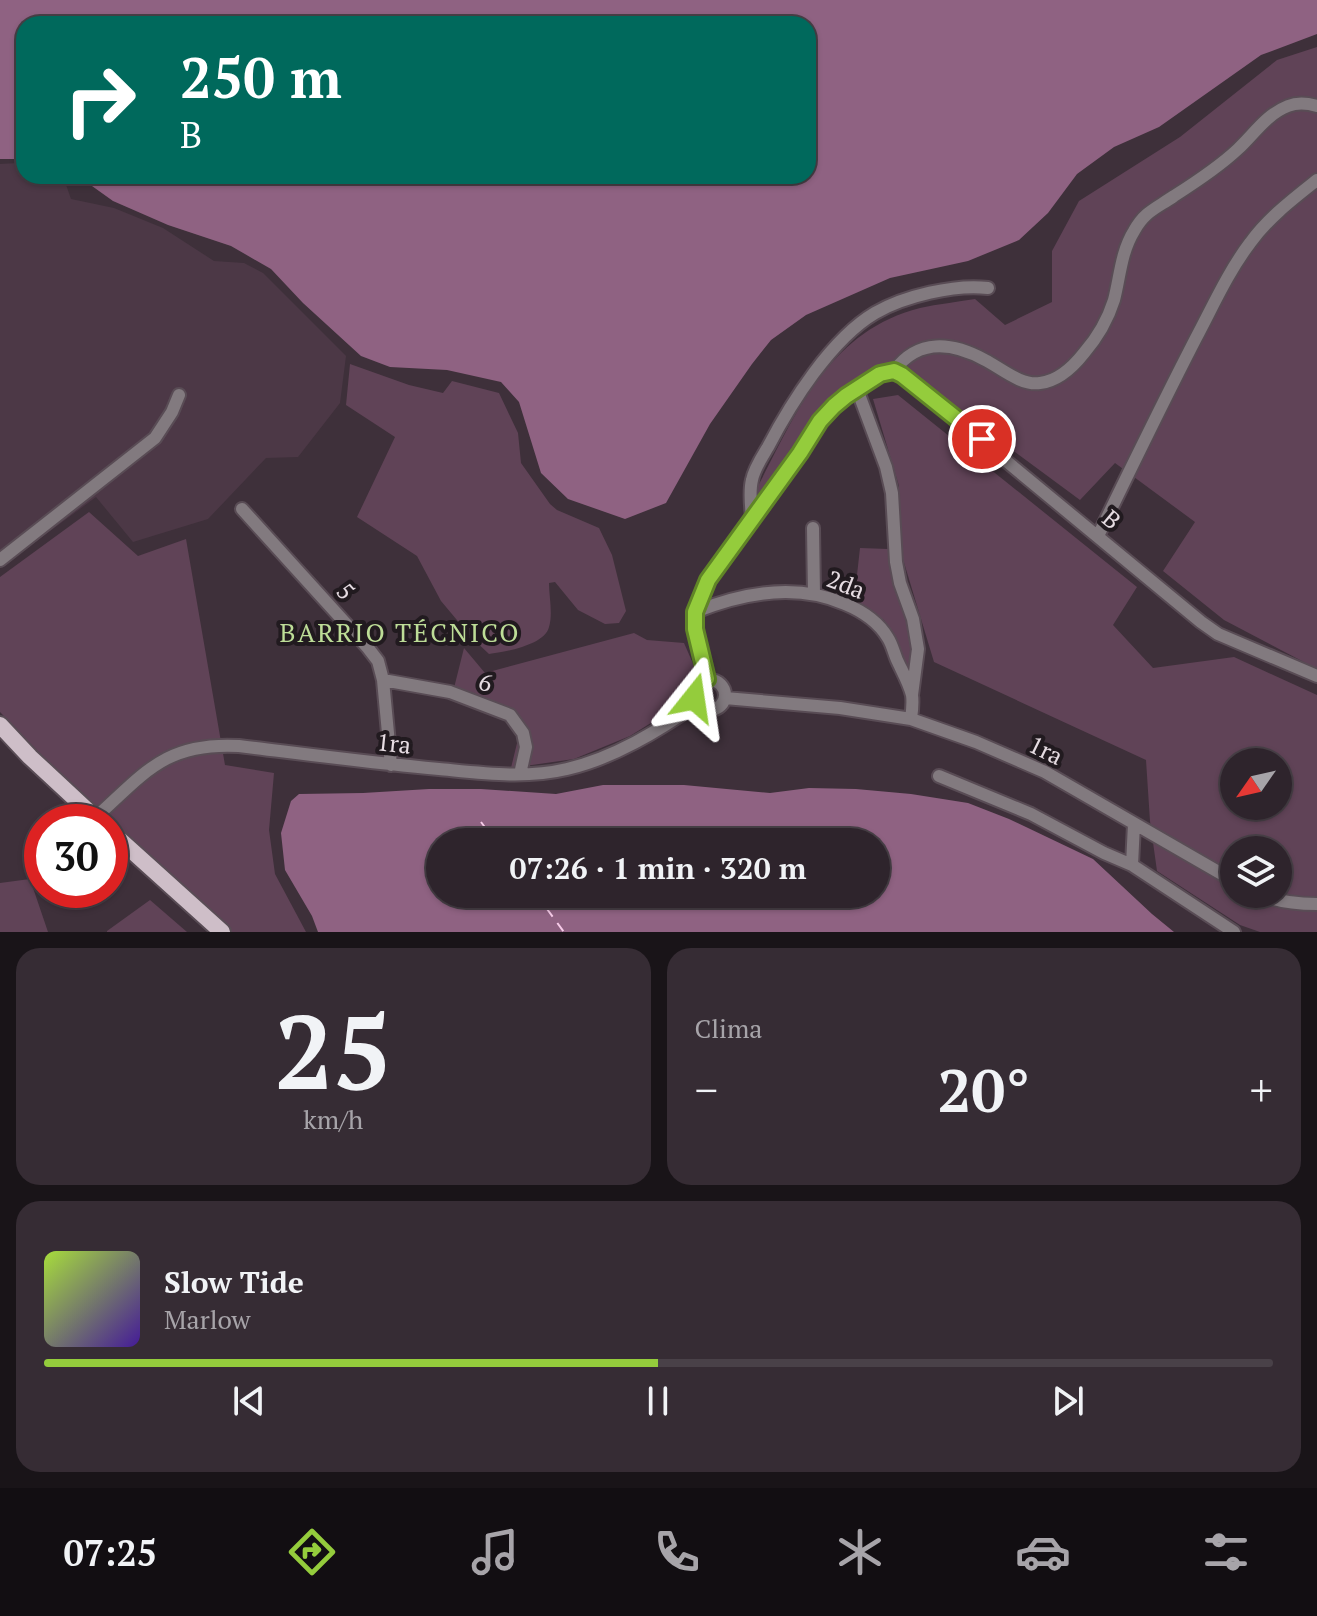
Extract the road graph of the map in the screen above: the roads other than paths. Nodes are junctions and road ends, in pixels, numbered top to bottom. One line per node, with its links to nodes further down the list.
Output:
1 (1317, 106): 4 (street)
2 (1317, 180): 10 (street)
3 (988, 288): 8 (street)
4 (894, 371): 5 (street); 10 (street, B)
5 (857, 389): 8 (street); 17 (street)
6 (179, 395): 11 (street)
7 (242, 509): 16 (street, 5)
8 (752, 517): 13 (street)
9 (813, 528): 12 (street)
10 (1098, 536): 14 (street, B)
11 (0, 560)
12 (814, 594): 13 (street, 2da); 17 (street, 2da)
13 (695, 612): 15 (street)
14 (1317, 676)
15 (707, 679): 18 (street); 19 (street)
16 (383, 680): 22 (street, 5); 23 (street, 6)
17 (912, 695): 20 (street, 2da)
18 (725, 698): 19 (street, 1ra); 20 (street, 1ra)
19 (697, 704): 23 (street, 1ra)
20 (911, 719): 27 (street, 1ra)
21 (0, 725): 25 (main road)
22 (391, 765): 23 (street, 1ra); 26 (street, 1ra)
23 (520, 774)
24 (939, 776): 29 (street)
25 (80, 804)
26 (114, 804)
27 (1134, 824): 29 (street); 30 (street, 1ra)
28 (128, 847): 33 (main road)
29 (1132, 865): 34 (street)
30 (1220, 873)
31 (1292, 902): 32 (street)
32 (1317, 904)
33 (222, 932)
34 (1234, 932)

